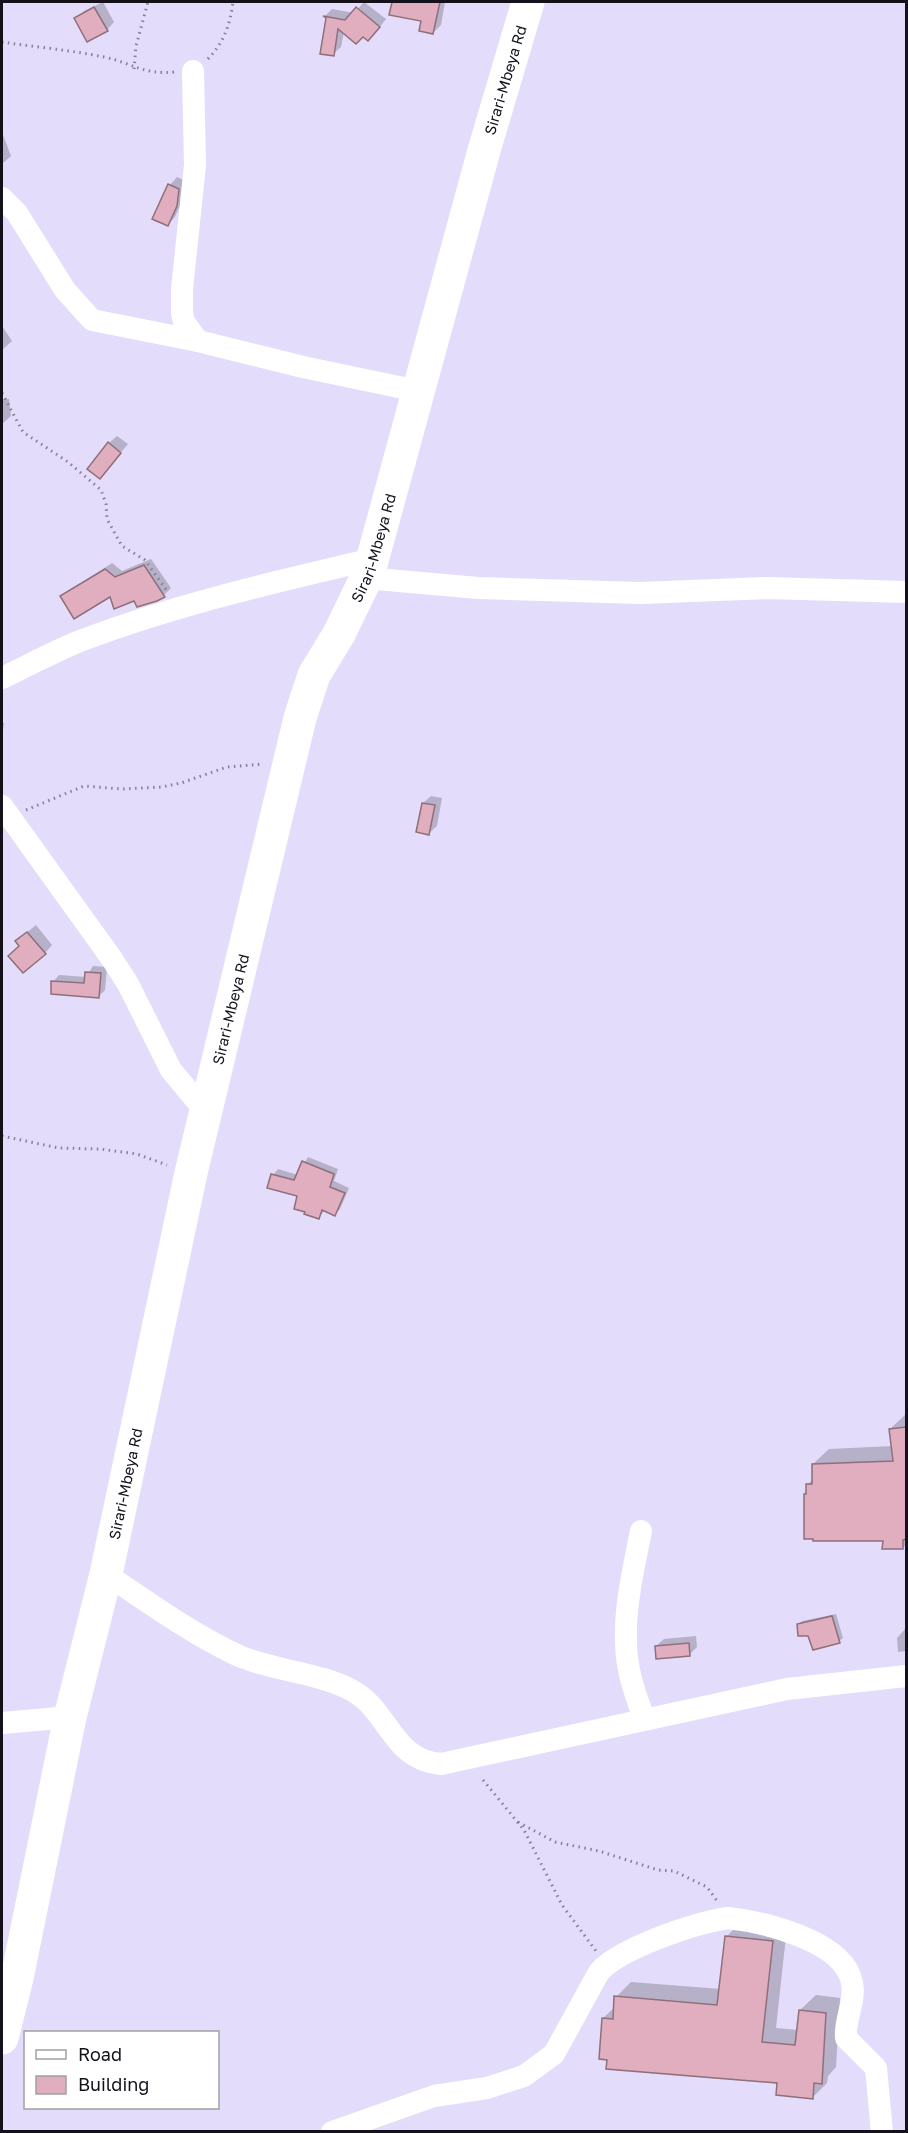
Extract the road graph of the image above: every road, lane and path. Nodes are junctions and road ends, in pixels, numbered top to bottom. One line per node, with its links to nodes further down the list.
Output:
1 (148, 2): 5 (path)
2 (233, 2): 6 (path)
3 (528, 2): 9 (highway, Sirari-Mbeya Rd)
4 (2, 42): 5 (path)
5 (134, 69): 6 (path)
6 (193, 71): 8 (street)
7 (2, 198): 8 (street)
8 (198, 341): 9 (street)
9 (418, 391): 11 (highway, Sirari-Mbeya Rd)
10 (2, 393): 13 (path)
11 (369, 568): 12 (street); 13 (street); 15 (highway, Sirari-Mbeya Rd)
12 (906, 592)
13 (196, 603): 14 (street)
14 (2, 678)
15 (289, 762): 16 (path); 17 (highway, Sirari-Mbeya Rd)
16 (5, 811): 17 (street)
17 (205, 1111): 19 (highway, Sirari-Mbeya Rd)
18 (2, 1136): 19 (path)
19 (191, 1173): 21 (highway, Sirari-Mbeya Rd)
20 (641, 1531): 24 (street)
21 (106, 1574): 23 (highway, Sirari-Mbeya Rd); 24 (street)
22 (906, 1676): 24 (street)
23 (70, 1717): 25 (street); 30 (highway, Sirari-Mbeya Rd)
24 (644, 1719)
25 (2, 1723)
26 (483, 1780): 27 (path)
27 (518, 1822): 28 (path); 29 (path)
28 (731, 1918): 29 (street); 32 (street)
29 (606, 1964): 31 (street)
30 (2, 2038)
31 (332, 2132)
32 (882, 2132)

